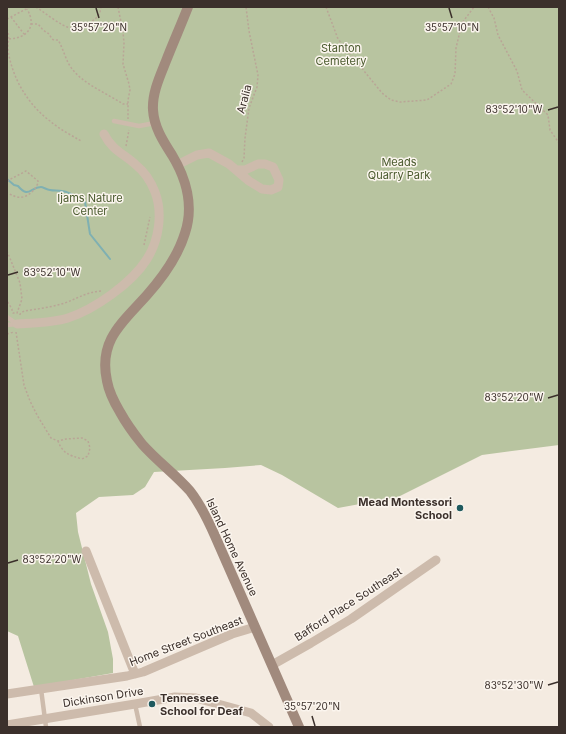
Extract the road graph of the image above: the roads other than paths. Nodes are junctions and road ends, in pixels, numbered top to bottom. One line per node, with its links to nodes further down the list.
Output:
1 (188, 7): 3 (street, Island Home Avenue)
2 (114, 120): 3 (lane)
3 (155, 123): 5 (street, Island Home Avenue)
4 (104, 134): 9 (street)
5 (177, 165): 6 (street); 12 (street, Island Home Avenue)
6 (237, 170)
7 (7, 317): 9 (lane)
8 (7, 325): 9 (lane)
9 (18, 327)
10 (86, 551): 14 (street)
11 (436, 560): 13 (street, Bafford Place Southeast)
12 (255, 627): 13 (street, Island Home Avenue); 14 (street, Home Street Southeast)
13 (272, 665): 22 (street, Island Home Avenue)
14 (135, 674): 15 (street, Home Street Southeast)
15 (41, 689): 16 (street, Home Street Southeast); 18 (lane)
16 (7, 694)
17 (135, 704): 18 (street, Dickinson Drive); 20 (lane); 21 (street, Dickinson Drive)
18 (46, 723): 19 (street, Dickinson Drive)
19 (7, 725)
20 (140, 727)
21 (269, 727)
22 (300, 727)

